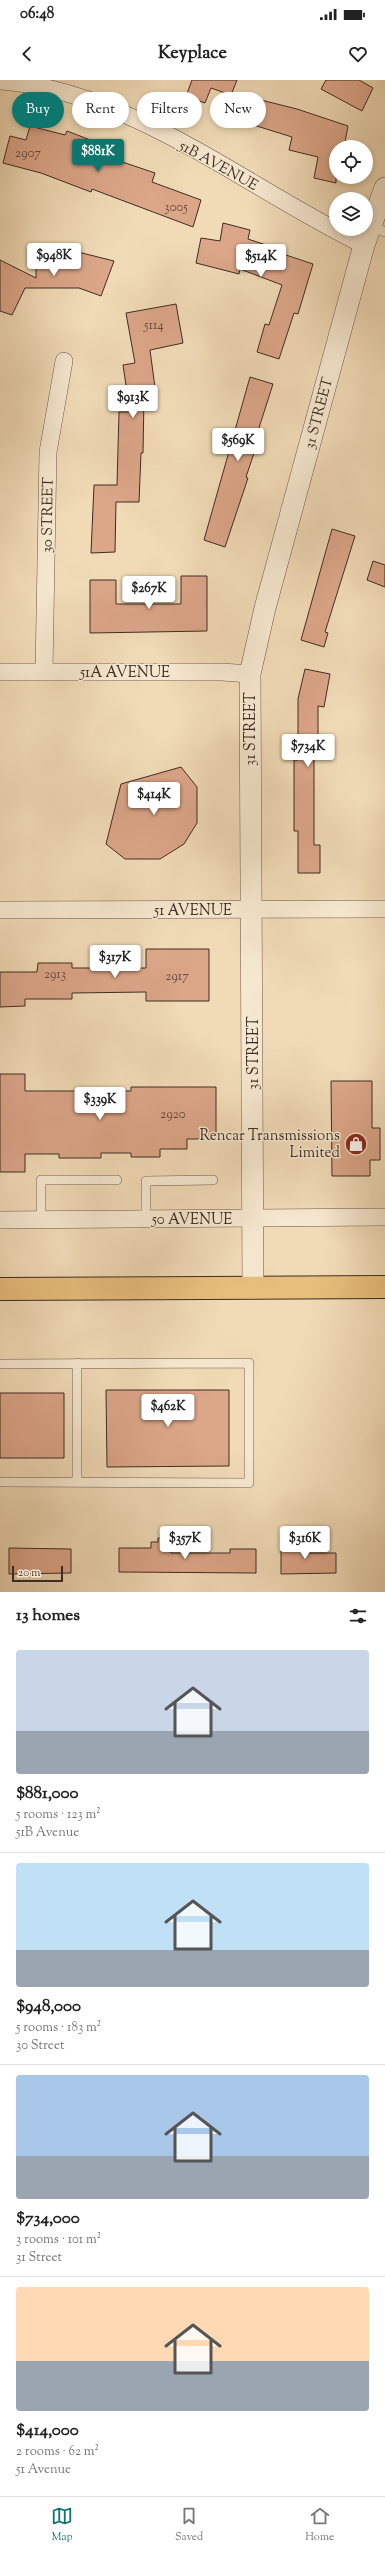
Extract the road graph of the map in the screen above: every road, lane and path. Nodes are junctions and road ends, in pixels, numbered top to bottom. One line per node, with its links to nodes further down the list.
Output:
1 (0, 81): 3 (street, 51B AVENUE)
2 (385, 188): 4 (street, 31 STREET)
3 (329, 213)
4 (373, 234)
5 (372, 236): 9 (street, 31 STREET)
6 (64, 361): 7 (street, 30 STREET)
7 (44, 671): 8 (street, 51A AVENUE); 9 (street, 51A AVENUE)
8 (0, 672)
9 (250, 674): 12 (street, 31 STREET)
10 (385, 909): 12 (street, 51 AVENUE)
11 (0, 910): 12 (street, 51 AVENUE)
12 (252, 911): 16 (street, 31 STREET)
13 (117, 1180): 19 (lane)
14 (213, 1180): 17 (lane)
15 (385, 1217): 16 (street, 50 AVENUE)
16 (253, 1218): 17 (street, 50 AVENUE); 21 (street, 31 STREET)
17 (146, 1219): 19 (street, 50 AVENUE)
18 (0, 1220): 19 (street, 50 AVENUE)
19 (41, 1220)
20 (385, 1287): 21 (main road)
21 (253, 1288): 22 (main road)
22 (0, 1289)
23 (77, 1363): 24 (lane); 26 (lane); 26 (lane)
24 (0, 1364)
25 (0, 1482): 26 (lane)
26 (77, 1483)

